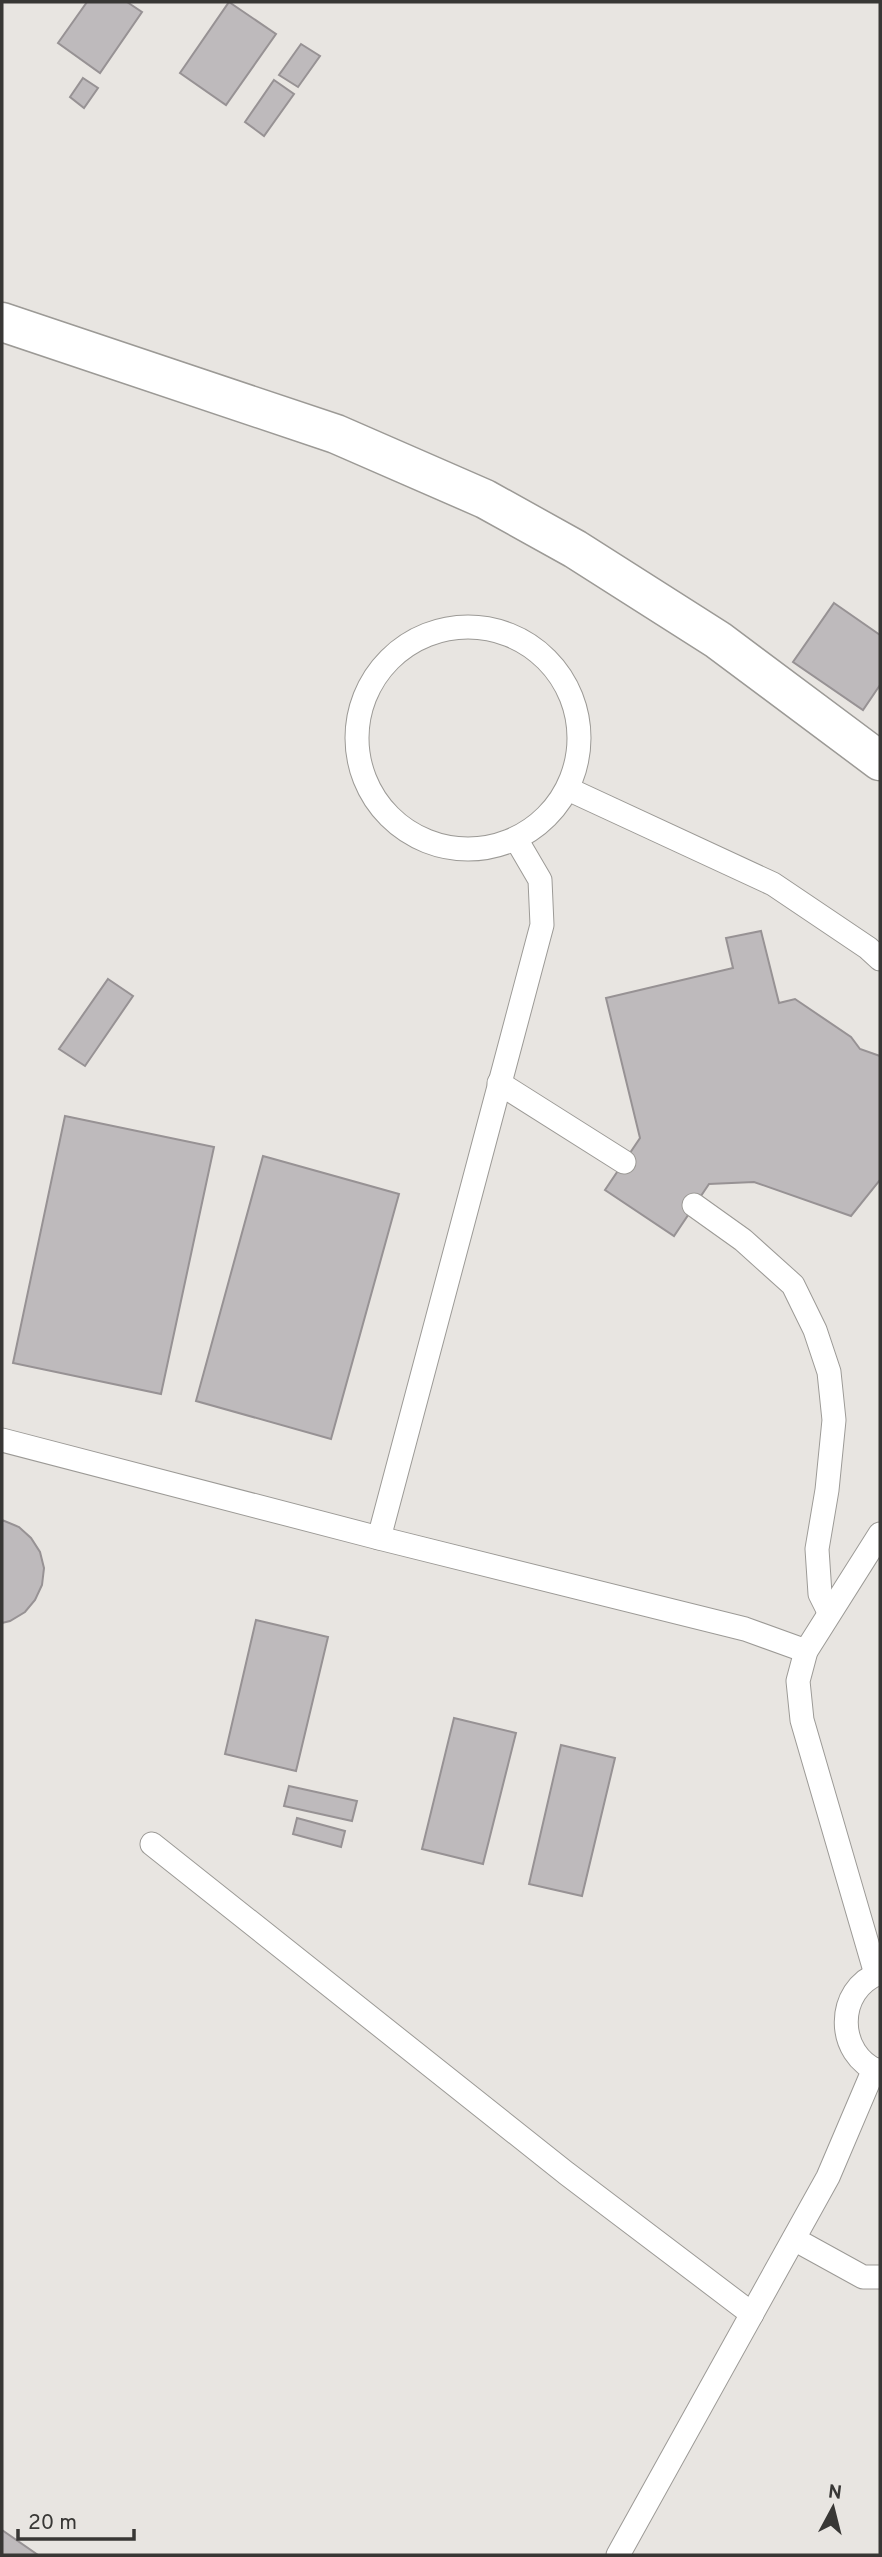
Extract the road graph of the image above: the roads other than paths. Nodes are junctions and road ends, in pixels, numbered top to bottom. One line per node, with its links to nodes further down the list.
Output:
1 (2, 322): 2 (street)
2 (880, 761)
3 (568, 789): 4 (lane); 4 (lane); 5 (lane)
4 (516, 839): 6 (lane)
5 (880, 959)
6 (499, 1083): 7 (lane); 11 (lane)
7 (624, 1162)
8 (694, 1205): 12 (lane)
9 (2, 1440): 11 (lane)
10 (880, 1534): 12 (lane)
11 (379, 1538): 13 (lane)
12 (829, 1612): 13 (lane)
13 (806, 1651): 15 (lane)
14 (152, 1844): 19 (lane)
15 (878, 1973): 16 (lane)
16 (877, 2071): 17 (lane)
17 (794, 2239): 18 (lane); 19 (lane)
18 (880, 2277)
19 (751, 2314): 20 (lane)
20 (618, 2555)

